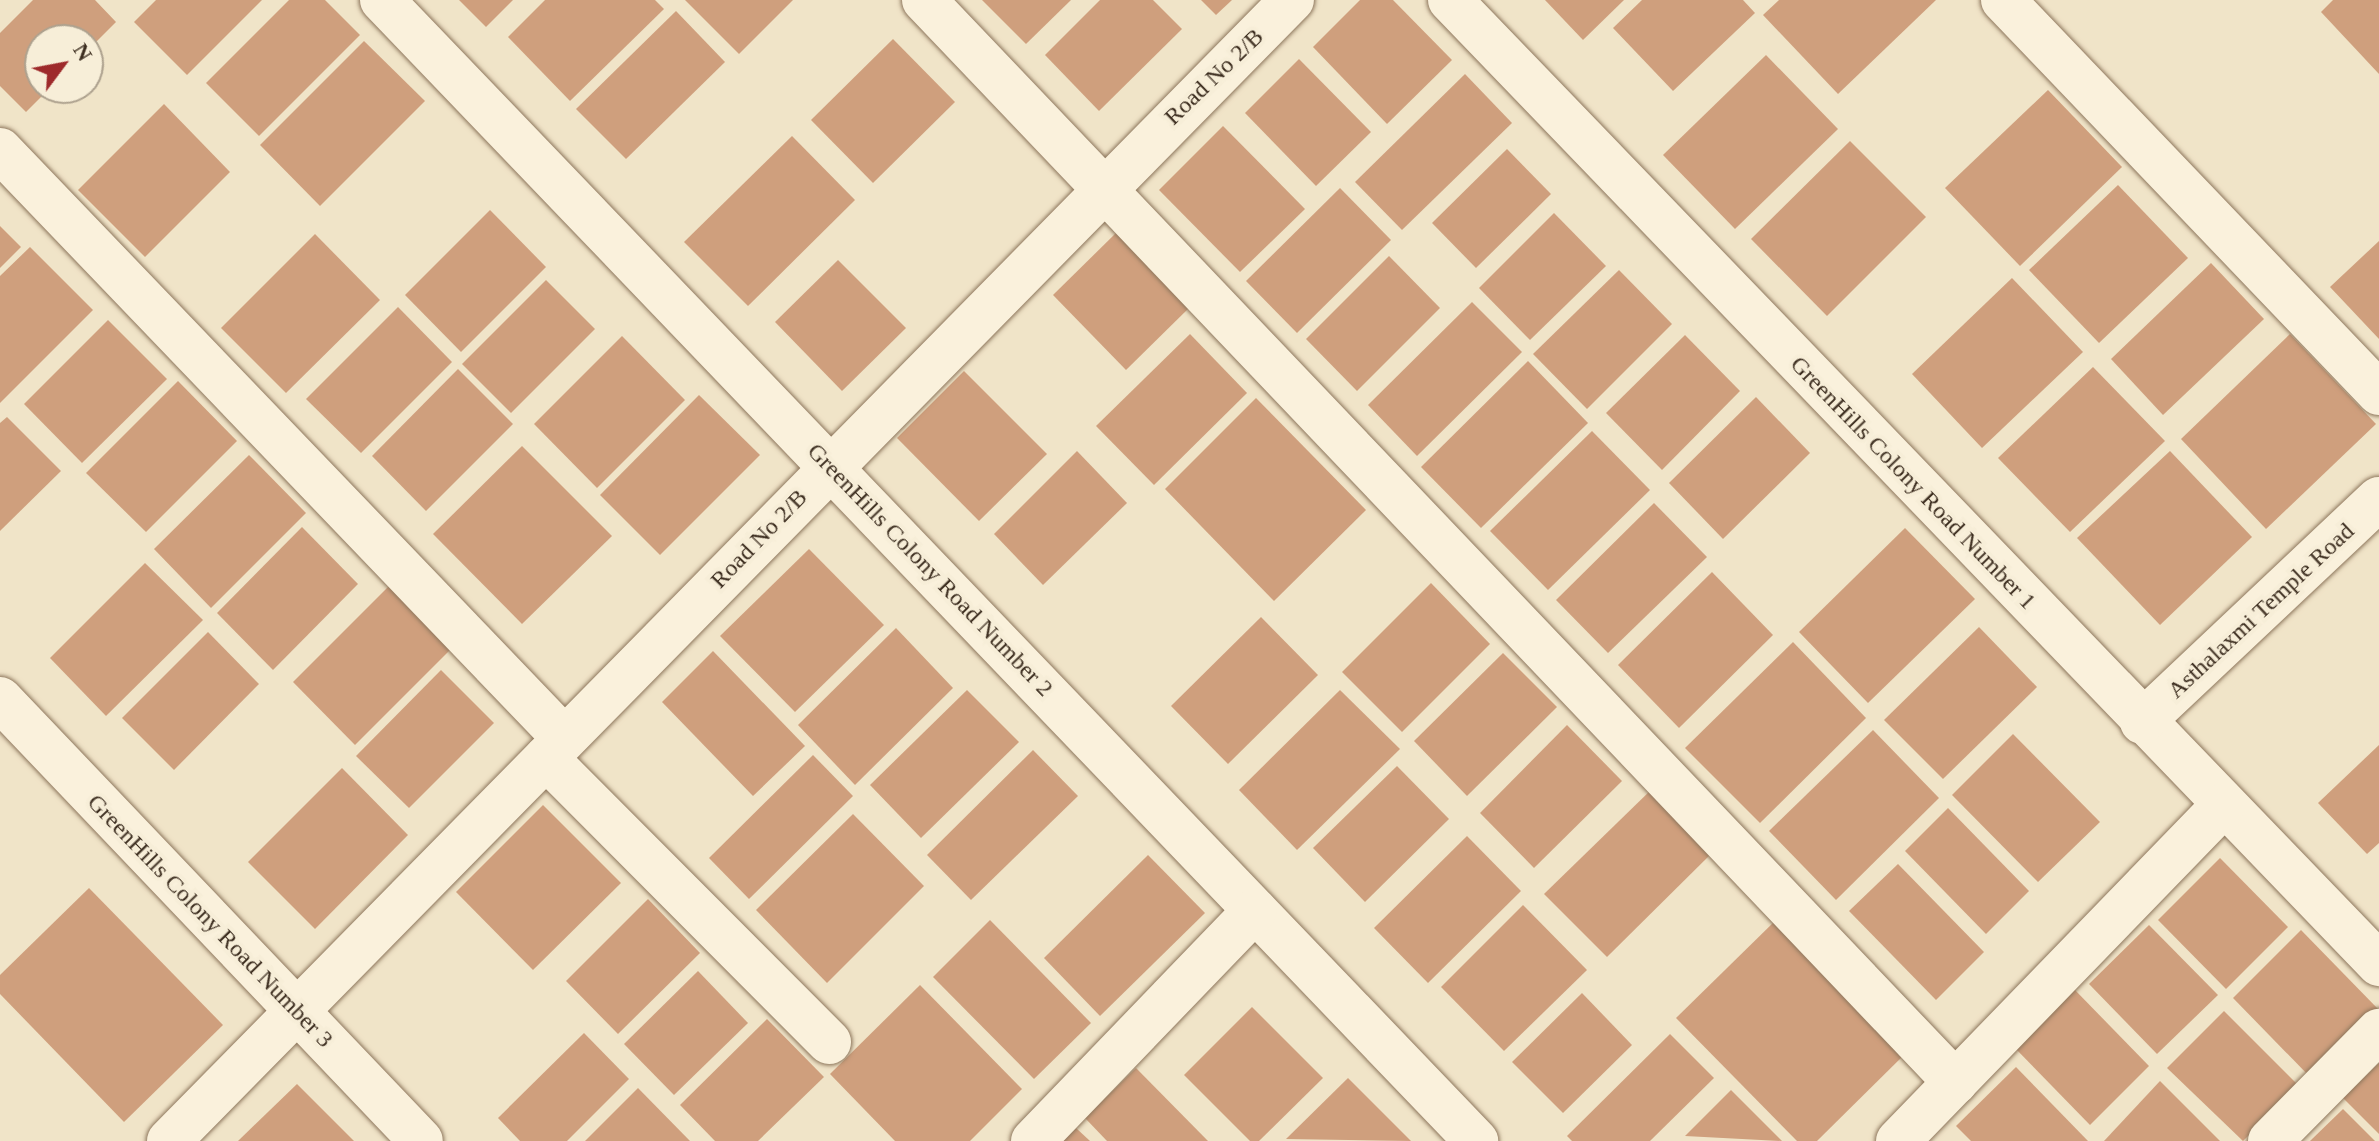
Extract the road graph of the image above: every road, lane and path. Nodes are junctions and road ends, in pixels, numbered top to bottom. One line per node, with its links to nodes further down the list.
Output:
1 (382, 0): 9 (street, GreenHills Colony Road Number 2)
2 (924, 0): 7 (street)
3 (1292, 0): 7 (street, Road No 2/B)
4 (1450, 0): 12 (street, GreenHills Colony Road Number 1)
5 (2003, 0): 8 (street)
6 (0, 150): 13 (street)
7 (1106, 183): 9 (street, Road No 2/B); 20 (street)
8 (2379, 393)
9 (830, 467): 13 (street, Road No 2/B); 15 (street, GreenHills Colony Road Number 2)
10 (2379, 499): 12 (street, Asthalaxmi Temple Road)
11 (0, 699): 17 (street, GreenHills Colony Road Number 3)
12 (2142, 722): 14 (street, GreenHills Colony Road Number 1)
13 (555, 748): 17 (street, Road No 2/B); 19 (street)
14 (2224, 805): 16 (street, GreenHills Colony Road Number 1); 20 (street)
15 (1255, 910): 23 (street); 24 (street, GreenHills Colony Road Number 2)
16 (2379, 964)
17 (296, 1013): 21 (street, Road No 2/B); 22 (street, GreenHills Colony Road Number 3)
18 (2379, 1031): 26 (street)
19 (829, 1042)
20 (1955, 1082): 25 (street)
21 (169, 1141)
22 (421, 1141)
23 (1033, 1141)
24 (1476, 1141)
25 (1898, 1141)
26 (2270, 1141)

